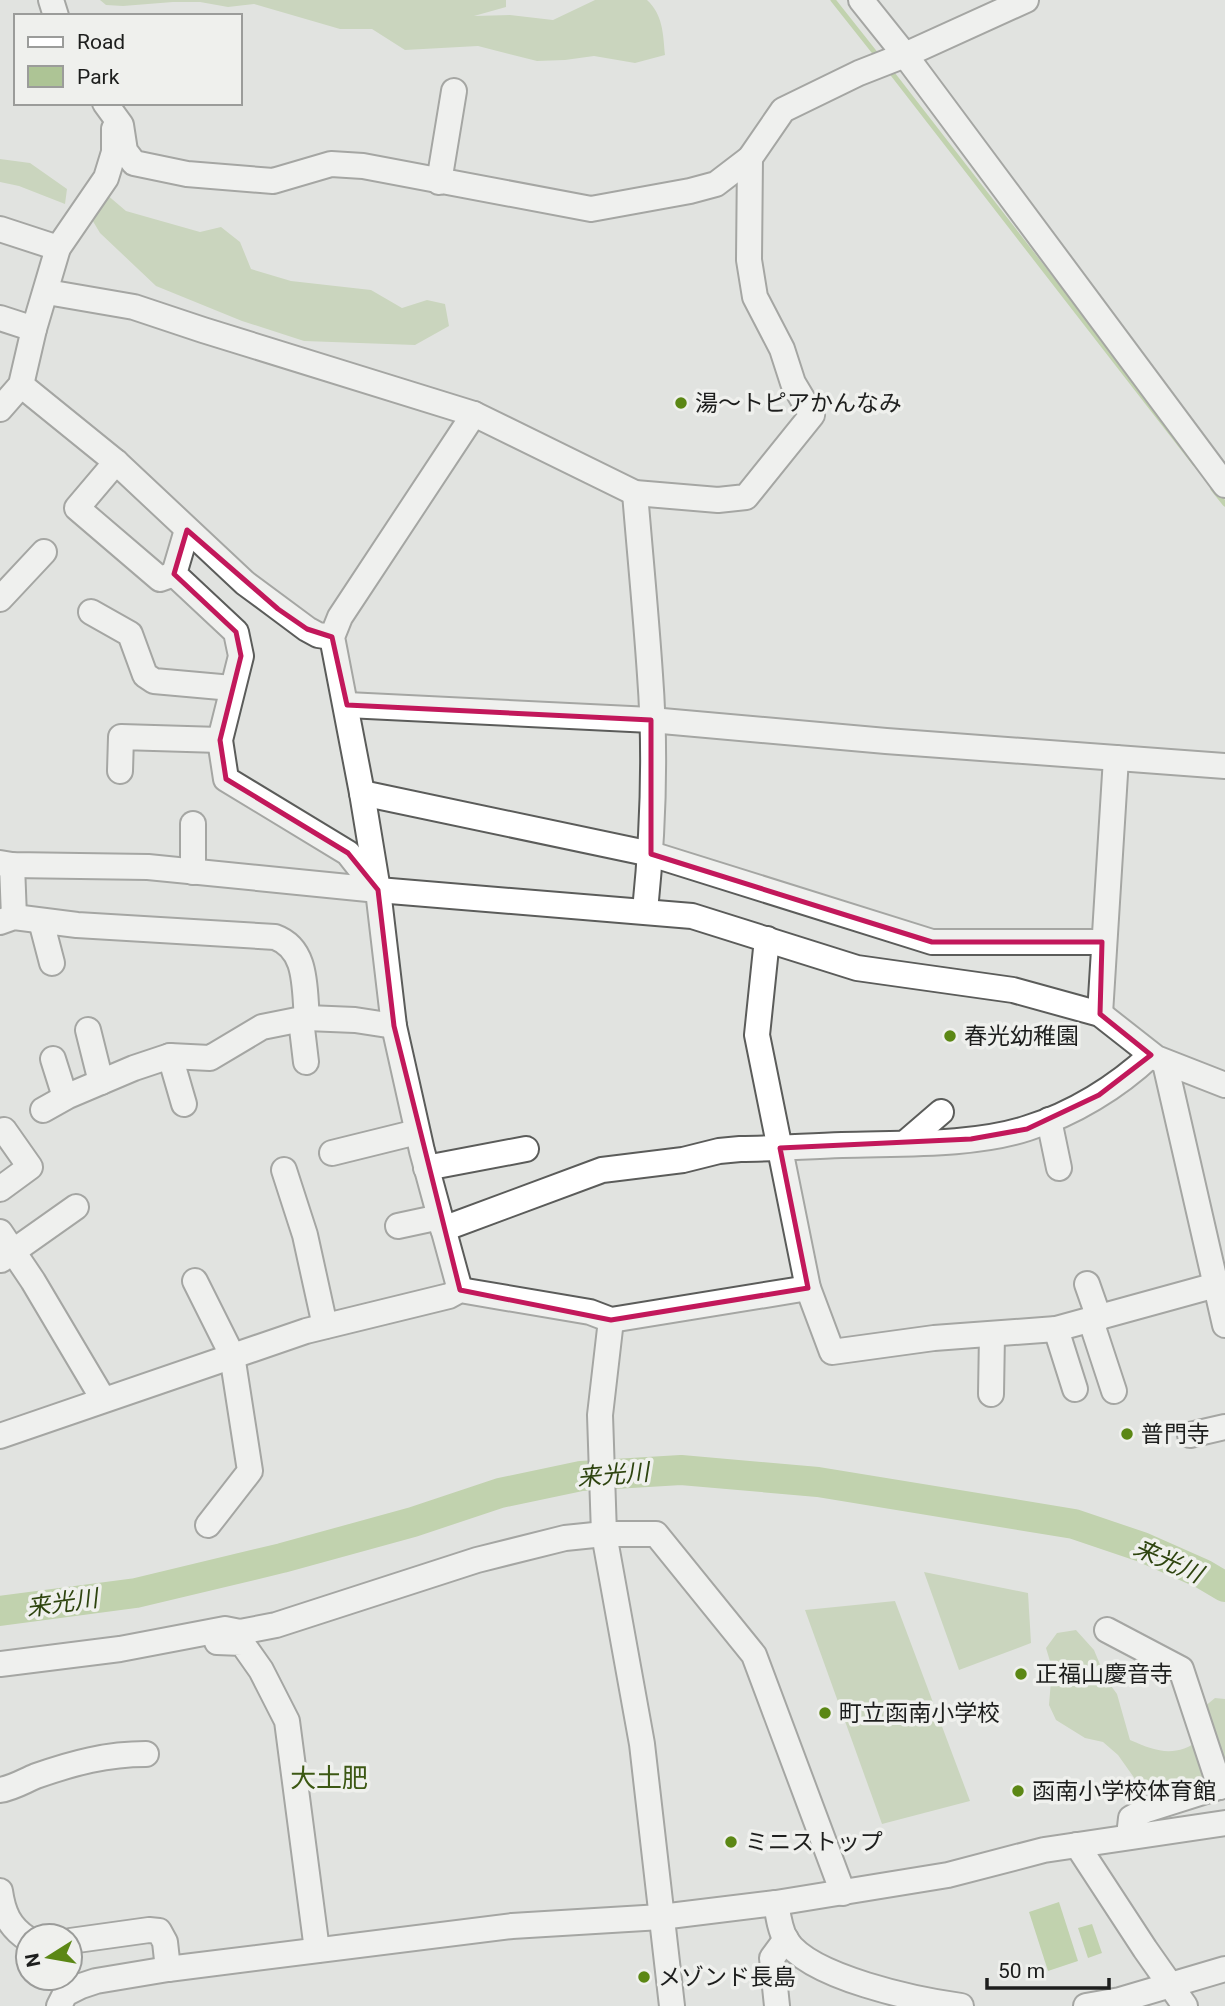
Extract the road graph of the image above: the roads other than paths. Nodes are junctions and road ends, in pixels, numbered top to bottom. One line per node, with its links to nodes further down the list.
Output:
1 (861, 0): 3 (street)
2 (1026, 0): 3 (street)
3 (898, 57): 6 (street); 17 (street)
4 (454, 91): 7 (street)
5 (110, 111): 7 (street); 9 (street)
6 (750, 158): 7 (street); 18 (street)
7 (439, 182)
8 (0, 229): 9 (street)
9 (58, 248): 10 (street)
10 (47, 292): 12 (street); 15 (street)
11 (0, 318): 12 (street)
12 (34, 329): 13 (street)
13 (21, 385): 14 (street); 16 (street)
14 (0, 410)
15 (474, 414): 18 (street); 24 (street)
16 (116, 462): 19 (street); 21 (street)
17 (1225, 485)
18 (635, 493): 27 (street)
19 (187, 530): 21 (street); 24 (street)
20 (44, 552): 22 (street)
21 (174, 574): 25 (street)
22 (0, 598)
23 (91, 612): 25 (street)
24 (332, 637): 26 (street)
25 (232, 688): 28 (street)
26 (347, 705): 27 (street); 32 (street)
27 (651, 720): 29 (street); 34 (street)
28 (220, 740): 31 (street); 37 (street)
29 (1116, 758): 30 (street); 42 (street)
30 (1225, 766)
31 (120, 771)
32 (362, 793): 34 (street); 37 (street)
33 (193, 824): 36 (street)
34 (651, 854): 38 (street); 42 (street)
35 (6, 864): 36 (street); 39 (street)
36 (193, 872): 37 (street)
37 (378, 890): 38 (street); 46 (street)
38 (645, 911): 41 (street)
39 (7, 920): 40 (street)
40 (41, 921): 43 (street); 45 (street)
41 (767, 939): 44 (street); 63 (street)
42 (1102, 942): 44 (street)
43 (52, 964)
44 (1100, 1014): 50 (street)
45 (304, 1019): 46 (street); 48 (street); 51 (street)
46 (394, 1026): 59 (street)
47 (88, 1030): 52 (street)
48 (170, 1056): 52 (street); 55 (street)
49 (53, 1059): 54 (street)
50 (1158, 1059): 53 (street); 58 (street); 75 (street)
51 (306, 1062)
52 (101, 1082): 54 (street)
53 (1225, 1085)
54 (65, 1097): 56 (street)
55 (184, 1104)
56 (43, 1110)
57 (941, 1112): 61 (street)
58 (1049, 1120): 61 (street); 66 (street)
59 (417, 1132): 64 (street); 65 (street)
60 (0, 1133): 68 (street)
61 (905, 1143): 63 (street)
62 (526, 1149): 65 (street)
63 (780, 1149): 70 (street); 76 (street)
64 (332, 1153)
65 (426, 1168): 70 (street)
66 (1059, 1168)
67 (284, 1170): 81 (street)
68 (0, 1189)
69 (76, 1207): 72 (street)
70 (441, 1223): 71 (street); 77 (street)
71 (398, 1226)
72 (4, 1248): 88 (street)
73 (195, 1281): 84 (street)
74 (1087, 1284): 79 (street)
75 (1216, 1284): 79 (street); 80 (street)
76 (808, 1288): 78 (street); 83 (street)
77 (460, 1290): 78 (street); 81 (street)
78 (611, 1320): 93 (street)
79 (1095, 1320): 82 (street); 86 (street)
80 (1225, 1325)
81 (326, 1326): 84 (street)
82 (1056, 1329): 83 (street); 85 (street)
83 (992, 1334): 87 (street)
84 (232, 1355): 88 (street); 92 (street)
85 (1075, 1389)
86 (1114, 1391)
87 (991, 1394)
88 (103, 1399): 90 (street)
89 (1225, 1427): 91 (street)
90 (3, 1429)
91 (1190, 1435)
92 (208, 1525)
93 (604, 1534): 95 (street); 104 (street); 106 (street)
94 (1107, 1630): 98 (street)
95 (173, 1639): 96 (street); 110 (street)
96 (0, 1664)
97 (146, 1754): 99 (street)
98 (1222, 1786): 101 (street)
99 (0, 1790)
100 (1225, 1823): 101 (street)
101 (1129, 1836): 102 (street)
102 (1077, 1845): 104 (street); 113 (street)
103 (0, 1891): 107 (street)
104 (843, 1893): 105 (street)
105 (776, 1903): 106 (street); 109 (street)
106 (661, 1917): 110 (street); 115 (street)
107 (14, 1928)
108 (84, 1939): 111 (street)
109 (786, 1939): 116 (street); 117 (street)
110 (317, 1950): 111 (street)
111 (169, 1969): 114 (street)
112 (1225, 1969): 113 (street)
113 (1172, 1985): 118 (street); 119 (street)
114 (58, 2006)
115 (672, 2006)
116 (777, 2006)
117 (961, 2006)
118 (1086, 2006)
119 (1185, 2006)

